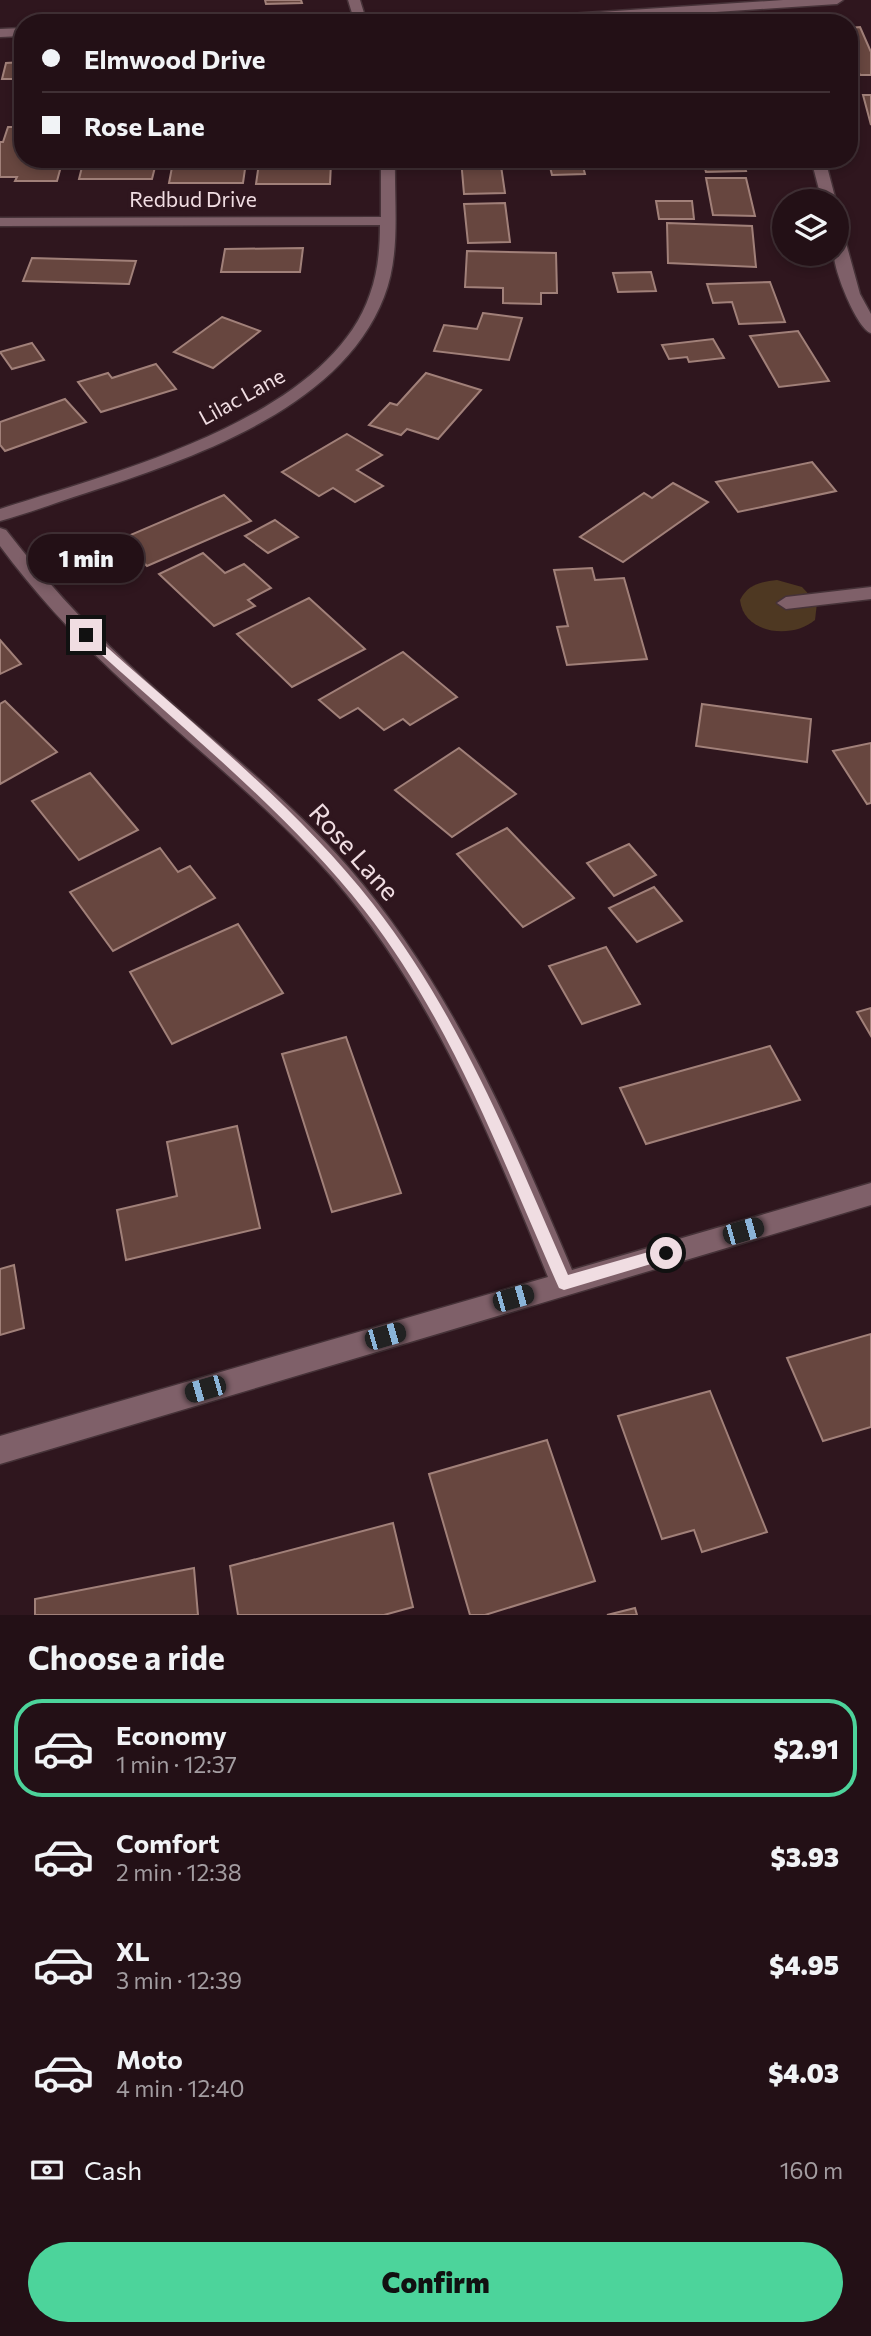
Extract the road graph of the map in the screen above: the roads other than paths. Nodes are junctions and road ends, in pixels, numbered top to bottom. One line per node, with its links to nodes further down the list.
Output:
1 (837, 0): 2 (street)
2 (744, 3): 3 (street)
3 (606, 14)
4 (388, 168): 7 (street, Lilac Lane)
5 (820, 168): 6 (street)
6 (826, 189)
7 (386, 221): 8 (street, Redbud Drive); 11 (street, Lilac Lane)
8 (0, 222)
9 (845, 266): 10 (street)
10 (871, 328)
11 (0, 514)
12 (0, 534): 16 (street, Rose Lane)
13 (871, 593): 14 (street)
14 (786, 603)
15 (871, 1194): 16 (street)
16 (564, 1283): 17 (street)
17 (0, 1450)

